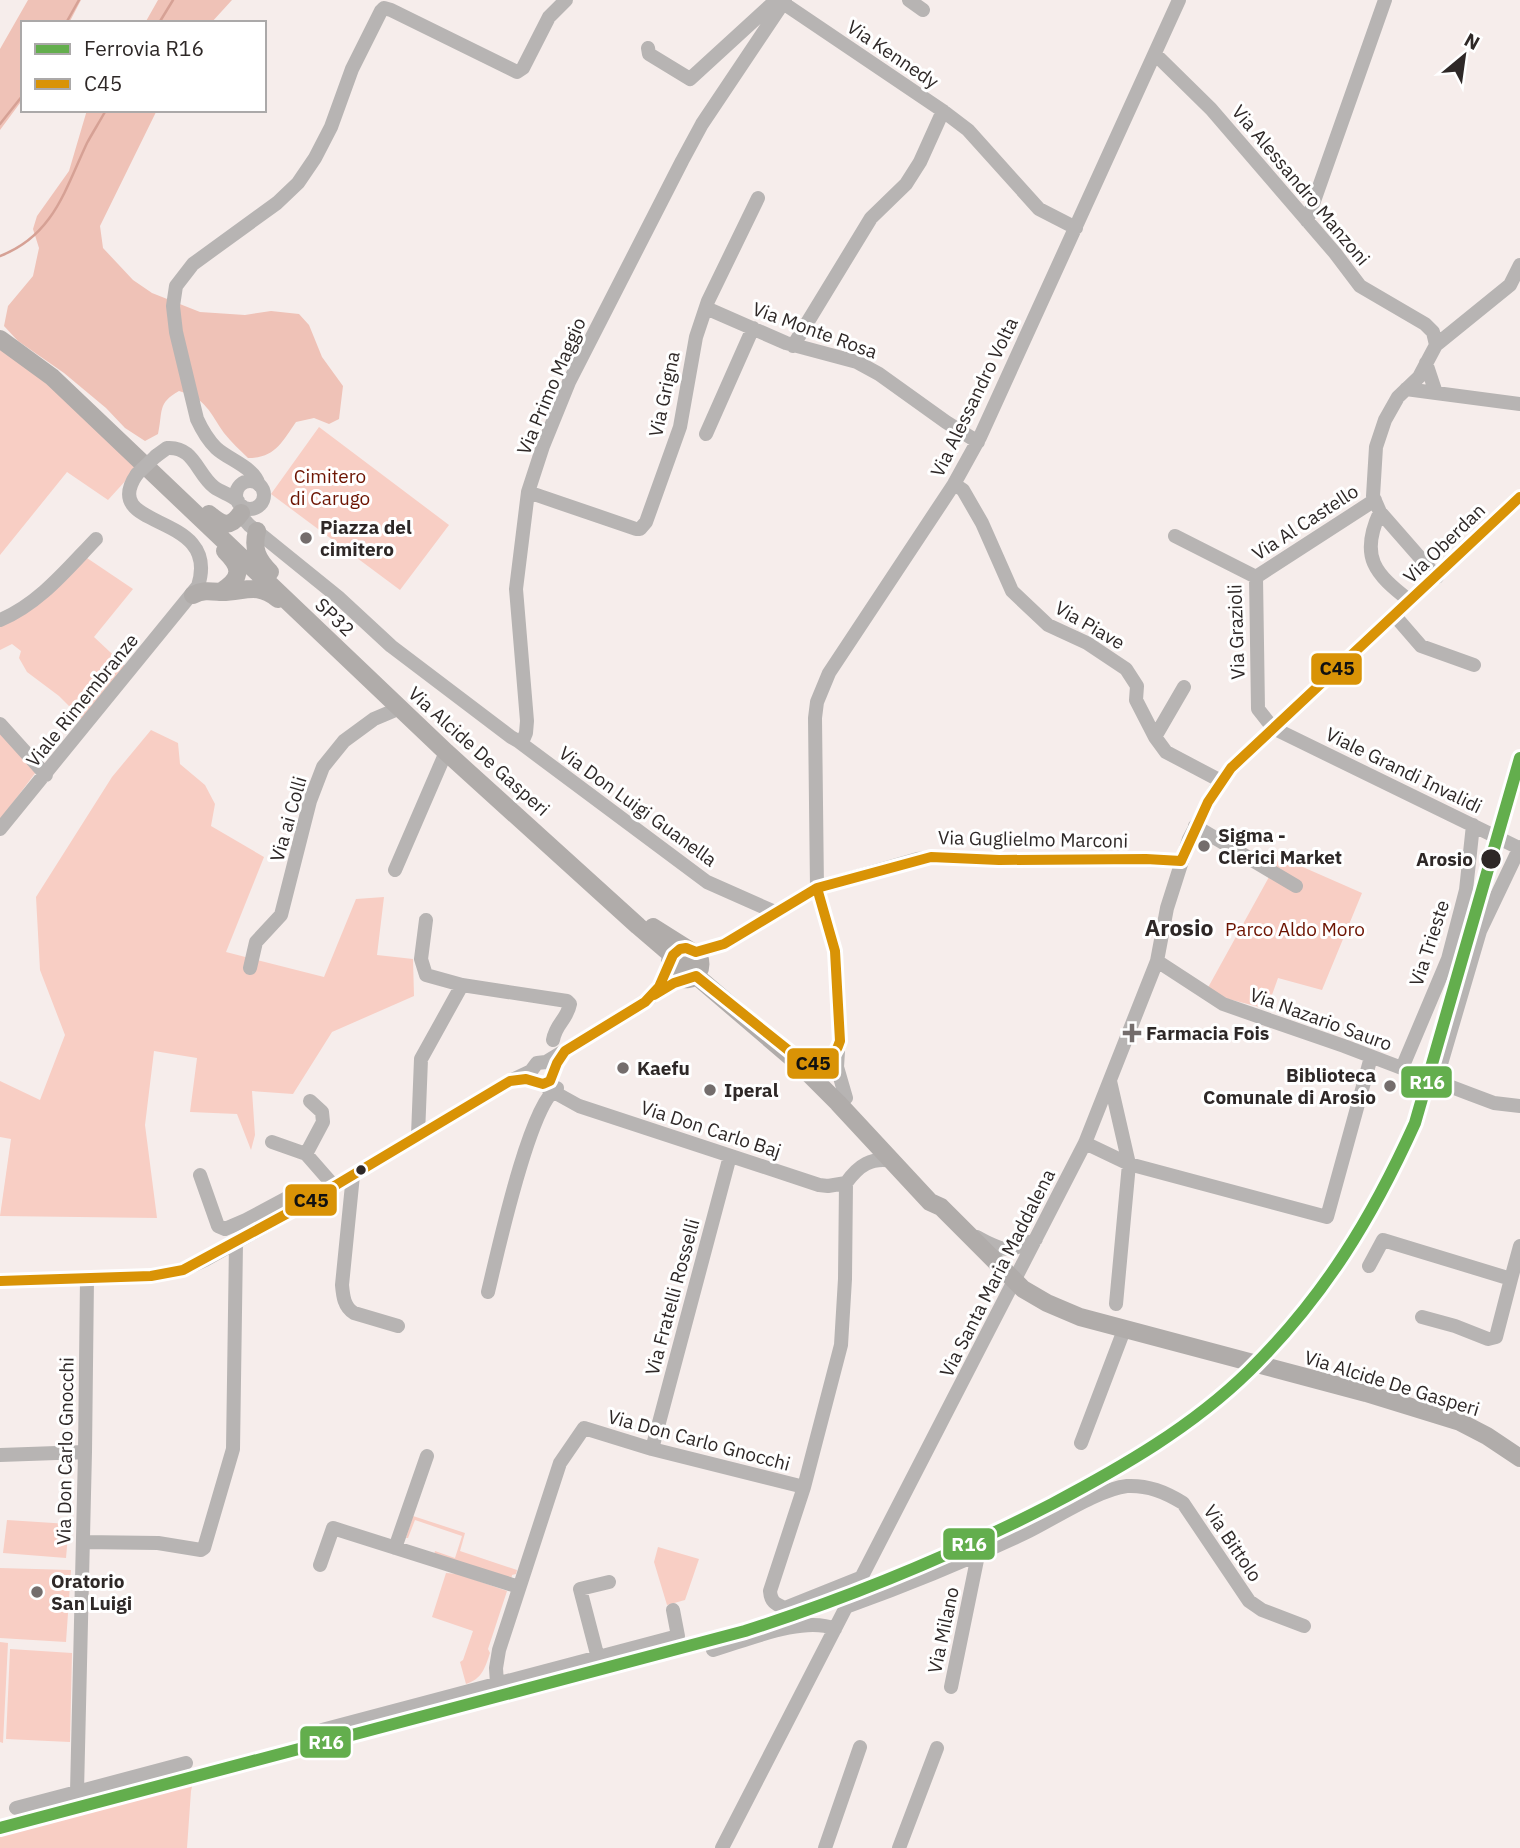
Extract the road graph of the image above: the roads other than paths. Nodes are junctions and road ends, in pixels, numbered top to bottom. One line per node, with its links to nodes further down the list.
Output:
1 (566, 0): 25 (street)
2 (909, 0): 6 (street)
3 (1179, 0): 8 (street, Via Alessandro Volta)
4 (1385, 0): 11 (street)
5 (784, 2): 7 (street); 9 (street, Via Kennedy); 29 (street, Via Primo Maggio)
6 (923, 10)
7 (648, 48)
8 (1156, 54): 11 (street, Via Alessandro Manzoni); 12 (street, Via Alessandro Volta)
9 (943, 111): 12 (street, Via Kennedy); 17 (street)
10 (758, 198): 14 (street, Via Grigna)
11 (1307, 221): 18 (street, Via Alessandro Manzoni)
12 (1076, 228): 24 (street, Via Alessandro Volta)
13 (1520, 265): 18 (street)
14 (706, 308): 15 (street, Via Monte Rosa); 29 (street, Via Grigna)
15 (753, 328): 17 (street, Via Monte Rosa); 23 (street)
16 (2, 340): 26 (main road, SP32)
17 (793, 345): 24 (street, Via Monte Rosa)
18 (1436, 345): 19 (street)
19 (1426, 363): 20 (street); 21 (street)
20 (1406, 390): 21 (street); 34 (street)
21 (1436, 393): 22 (street)
22 (1520, 404)
23 (706, 433)
24 (978, 442): 27 (street, Via Alessandro Volta)
25 (237, 464): 28 (street); 32 (street)
26 (146, 475): 30 (main road, SP32); 32 (street, bridge); 32 (main road); 41 (street)
27 (954, 484): 52 (street, Via Piave); 64 (street, Via Alessandro Volta)
28 (259, 485): 32 (street); 33 (street)
29 (528, 492): 53 (street, Via Primo Maggio)
30 (175, 494): 40 (main road); 43 (main road, SP32)
31 (1520, 497): 39 (street, Via Oberdan)
32 (238, 498): 33 (street); 35 (street)
33 (261, 503): 35 (street)
34 (1377, 506): 38 (street, Via Al Castello); 39 (street); 42 (street)
35 (257, 531): 43 (main road); 53 (street)
36 (1175, 536): 38 (street, Via Grazioli)
37 (96, 539): 45 (street)
38 (1256, 577): 51 (street, Via Grazioli)
39 (1437, 577): 42 (street, Via Oberdan)
40 (222, 591): 41 (main road); 43 (main road)
41 (193, 595): 55 (street, Viale Rimembranze)
42 (1410, 601): 44 (street, Via Oberdan)
43 (298, 610): 46 (main road, SP32 / SP32)
44 (1395, 616): 47 (street); 51 (street, Via Oberdan)
45 (0, 620)
46 (346, 656): 49 (main road, Via Alcide De Gasperi / SP32)
47 (1474, 665)
48 (1184, 687): 52 (street)
49 (400, 708): 54 (main road, Via Alcide De Gasperi / SP32); 70 (street, Via ai Colli)
50 (0, 724): 55 (street)
51 (1273, 729): 56 (street, Via Oberdan); 57 (street, Viale Grandi Invalidi)
52 (1156, 737): 56 (street, Via Piave)
53 (519, 741): 65 (street, Via Don Luigi Guanella)
54 (446, 752): 62 (street); 67 (main road, Via Alcide De Gasperi / SP32)
55 (46, 775): 59 (street, Viale Rimembranze)
56 (1221, 781): 58 (street, Via Santa Maria Maddalena)
57 (1473, 825): 60 (street, Viale Grandi Invalidi); 77 (street, Via Trieste)
58 (1195, 826): 61 (street, Via Santa Maria Maddalena); 63 (street)
59 (0, 830)
60 (1520, 847): 80 (street)
61 (1181, 861): 64 (street, Via Guglielmo Marconi); 68 (street, Via Santa Maria Maddalena)
62 (395, 870)
63 (1296, 886)
64 (817, 888): 65 (street, Via Guglielmo Marconi); 74 (street, Via Alessandro Volta)
65 (777, 913): 69 (street, Via Guglielmo Marconi)
66 (426, 920): 72 (street)
67 (640, 924): 69 (main road, Via Alcide De Gasperi / SP32); 69 (main road)
68 (1157, 961): 75 (street, Via Nazario Sauro); 79 (street, Via Santa Maria Maddalena)
69 (674, 964): 71 (main road, Via Alcide De Gasperi / SP32); 71 (street); 78 (street, Via Guglielmo Marconi)
70 (250, 968)
71 (694, 975): 76 (main road, Via Alcide De Gasperi / SP32); 76 (main road, Via Alcide De Gasperi / SP32)
72 (462, 985): 73 (street); 84 (street)
73 (554, 1040)
74 (838, 1051): 76 (street); 81 (street, Via Alessandro Volta)
75 (1371, 1056): 77 (street, Via Nazario Sauro); 89 (street)
76 (806, 1065): 81 (main road, Via Alcide De Gasperi / SP32); 90 (main road, Via Alcide De Gasperi / SP32); 91 (street, Via Alcide De Gasperi)
77 (1402, 1068): 80 (street, Via Nazario Sauro)
78 (547, 1081): 84 (street, Via Guglielmo Marconi); 88 (street, Via Don Carlo Baj); 107 (street)
79 (1110, 1081): 86 (street, Via Santa Maria Maddalena); 89 (street)
80 (1436, 1081): 83 (street, Via Nazario Sauro)
81 (846, 1098): 96 (main road, Via Alcide De Gasperi / SP32)
82 (310, 1101): 87 (street)
83 (1520, 1106)
84 (418, 1135): 93 (street, Via Guglielmo Marconi)
85 (272, 1142): 87 (street)
86 (1085, 1143): 89 (street); 99 (street, Via Santa Maria Maddalena)
87 (306, 1154): 95 (street)
88 (730, 1156): 94 (street, Via Don Carlo Baj); 113 (street, Via Fratelli Rosselli)
89 (1129, 1164): 108 (street)
90 (893, 1166): 91 (street); 96 (main road, Via Alcide De Gasperi)
91 (856, 1170): 94 (street)
92 (200, 1175): 97 (street)
93 (354, 1175): 95 (street, Via Guglielmo Marconi); 110 (street)
94 (846, 1184): 118 (street)
95 (334, 1186): 97 (street, Via Guglielmo Marconi)
96 (935, 1200): 98 (main road, Via Alcide De Gasperi / SP32)
97 (304, 1205): 100 (street, Via Guglielmo Marconi)
98 (965, 1231): 99 (street); 106 (main road, Via Alcide De Gasperi / SP32)
99 (1036, 1239): 106 (street, Via Santa Maria Maddalena)
100 (236, 1243): 103 (street, Via Guglielmo Marconi); 119 (street)
101 (1520, 1247): 104 (street)
102 (1369, 1266): 104 (street)
103 (87, 1278): 105 (street, Via Guglielmo Marconi); 114 (street, Via Don Carlo Gnocchi)
104 (1511, 1279): 109 (street)
105 (0, 1281)
106 (1014, 1281): 111 (main road, Via Alcide De Gasperi / SP32); 123 (street, Via Santa Maria Maddalena)
107 (488, 1292)
108 (1116, 1304)
109 (1422, 1317)
110 (398, 1326)
111 (1125, 1330): 112 (street); 117 (main road, Via Alcide De Gasperi / SP32)
112 (1081, 1443)
113 (652, 1449): 118 (street, Via Don Carlo Gnocchi); 125 (street, Via Don Carlo Gnocchi)
114 (85, 1452): 115 (street); 119 (street, Via Don Carlo Gnocchi)
115 (0, 1455)
116 (427, 1456): 120 (street)
117 (1520, 1458)
118 (804, 1487): 123 (street, Via Don Carlo Gnocchi)
119 (83, 1542): 138 (street, Via Don Carlo Gnocchi)
120 (396, 1548): 122 (street); 125 (street)
121 (978, 1555): 126 (street, Via Milano); 128 (street, Via Bittolo); 133 (street, Via Milano)
122 (320, 1565)
123 (860, 1578): 126 (street, Via Santa Maria Maddalena)
124 (609, 1582): 131 (street)
125 (519, 1587): 132 (street, Via Don Carlo Gnocchi)
126 (846, 1607): 129 (street, Via Santa Maria Maddalena)
127 (673, 1610): 131 (street)
128 (1304, 1626)
129 (835, 1629): 130 (street); 140 (street, Via Santa Maria Maddalena)
130 (713, 1650)
131 (598, 1658): 132 (street)
132 (497, 1684): 134 (street)
133 (951, 1687)
134 (322, 1730)
135 (860, 1747): 141 (street)
136 (937, 1748): 142 (street)
137 (186, 1763): 138 (street)
138 (77, 1792): 139 (street)
139 (16, 1808)
140 (722, 1848)
141 (825, 1848)
142 (900, 1848)

